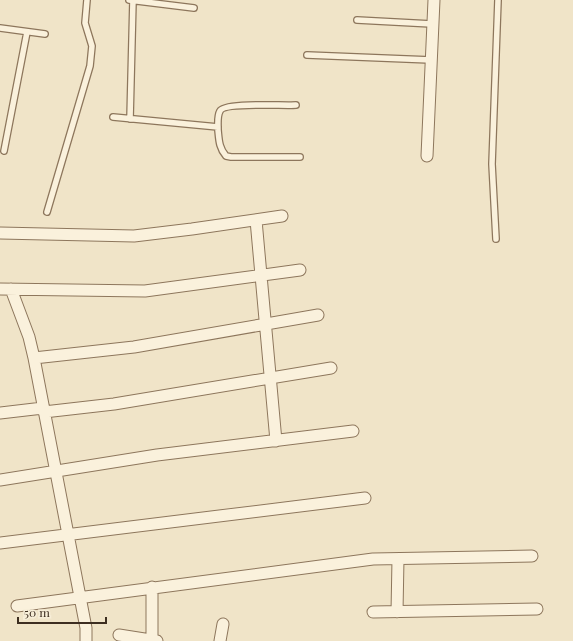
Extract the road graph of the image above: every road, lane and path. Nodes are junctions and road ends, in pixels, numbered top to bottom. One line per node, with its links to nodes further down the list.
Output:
1 (87, 0): 21 (lane)
2 (129, 0): 3 (lane)
3 (133, 0): 6 (lane); 16 (lane)
4 (434, 0): 8 (street)
5 (498, 0): 25 (lane)
6 (194, 8)
7 (357, 20): 8 (lane)
8 (432, 24): 13 (street)
9 (0, 28): 10 (lane)
10 (27, 32): 11 (lane); 18 (lane)
11 (45, 34)
12 (307, 55): 13 (lane)
13 (431, 60): 19 (street)
14 (296, 105): 17 (lane)
15 (113, 118): 16 (lane)
16 (130, 119): 17 (lane)
17 (218, 126): 20 (lane)
18 (4, 151)
19 (426, 156)
20 (300, 157)
21 (47, 212)
22 (282, 216): 23 (street)
23 (256, 220): 24 (street); 27 (street)
24 (0, 233)
25 (496, 239)
26 (300, 270): 27 (street)
27 (262, 275): 28 (street); 30 (street)
28 (5, 289): 31 (street)
29 (318, 316): 30 (street)
30 (266, 324): 31 (street); 33 (street)
31 (34, 358): 34 (street)
32 (331, 368): 33 (street)
33 (271, 378): 34 (street); 37 (street)
34 (44, 410): 35 (street); 38 (street)
35 (0, 413)
36 (353, 431): 37 (street)
37 (276, 440): 38 (street)
38 (55, 472): 39 (street); 41 (street)
39 (0, 480)
40 (365, 498): 41 (street)
41 (68, 534): 42 (street); 46 (street)
42 (0, 543)
43 (532, 556): 44 (street)
44 (398, 559): 45 (street); 50 (street)
45 (152, 587): 46 (street); 54 (street)
46 (80, 597): 47 (street); 53 (street)
47 (17, 606)
48 (537, 609): 50 (street)
49 (373, 612): 50 (street)
50 (397, 612)
51 (223, 624): 55 (street)
52 (119, 635): 54 (street)
53 (86, 641)
54 (155, 641)
55 (220, 641)

